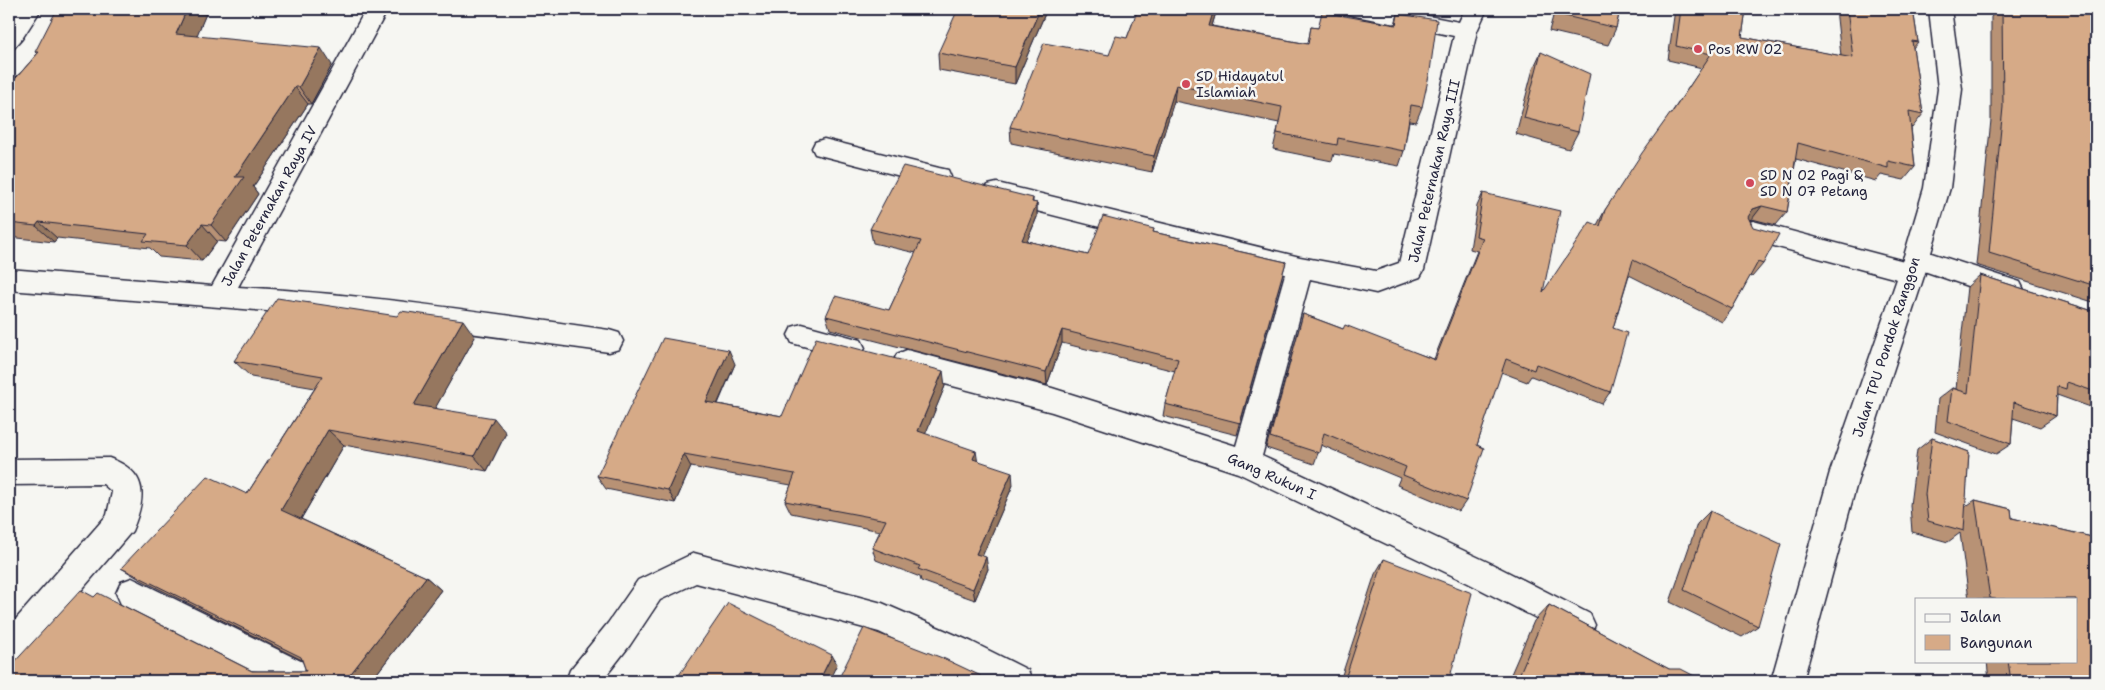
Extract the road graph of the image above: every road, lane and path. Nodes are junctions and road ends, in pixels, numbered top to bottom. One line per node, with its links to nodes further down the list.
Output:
1 (54, 9): 6 (street)
2 (377, 9): 13 (street, Jalan Peternakan Raya IV)
3 (1356, 9): 5 (street)
4 (1940, 9): 9 (street, Jalan TPU Pondok Ranggon)
5 (1471, 20): 10 (street, Jalan Peternakan Raya III)
6 (9, 70)
7 (824, 148): 10 (street, Jalan Peternakan Raya III)
8 (1754, 230): 9 (street)
9 (1914, 265): 12 (street); 24 (street, Jalan TPU Pondok Ranggon)
10 (1300, 268): 16 (street)
11 (9, 280): 13 (street, Jalan Peternakan Raya IV)
12 (2030, 296)
13 (219, 297): 15 (street)
14 (802, 335): 16 (street, Gang Rukun I)
15 (609, 342)
16 (1246, 462): 19 (street, Gang Rukun I)
17 (9, 472): 20 (street)
18 (132, 594): 21 (street)
19 (1598, 636)
20 (9, 651)
21 (307, 681)
22 (582, 681): 23 (street)
23 (1016, 681)
24 (1787, 681)

